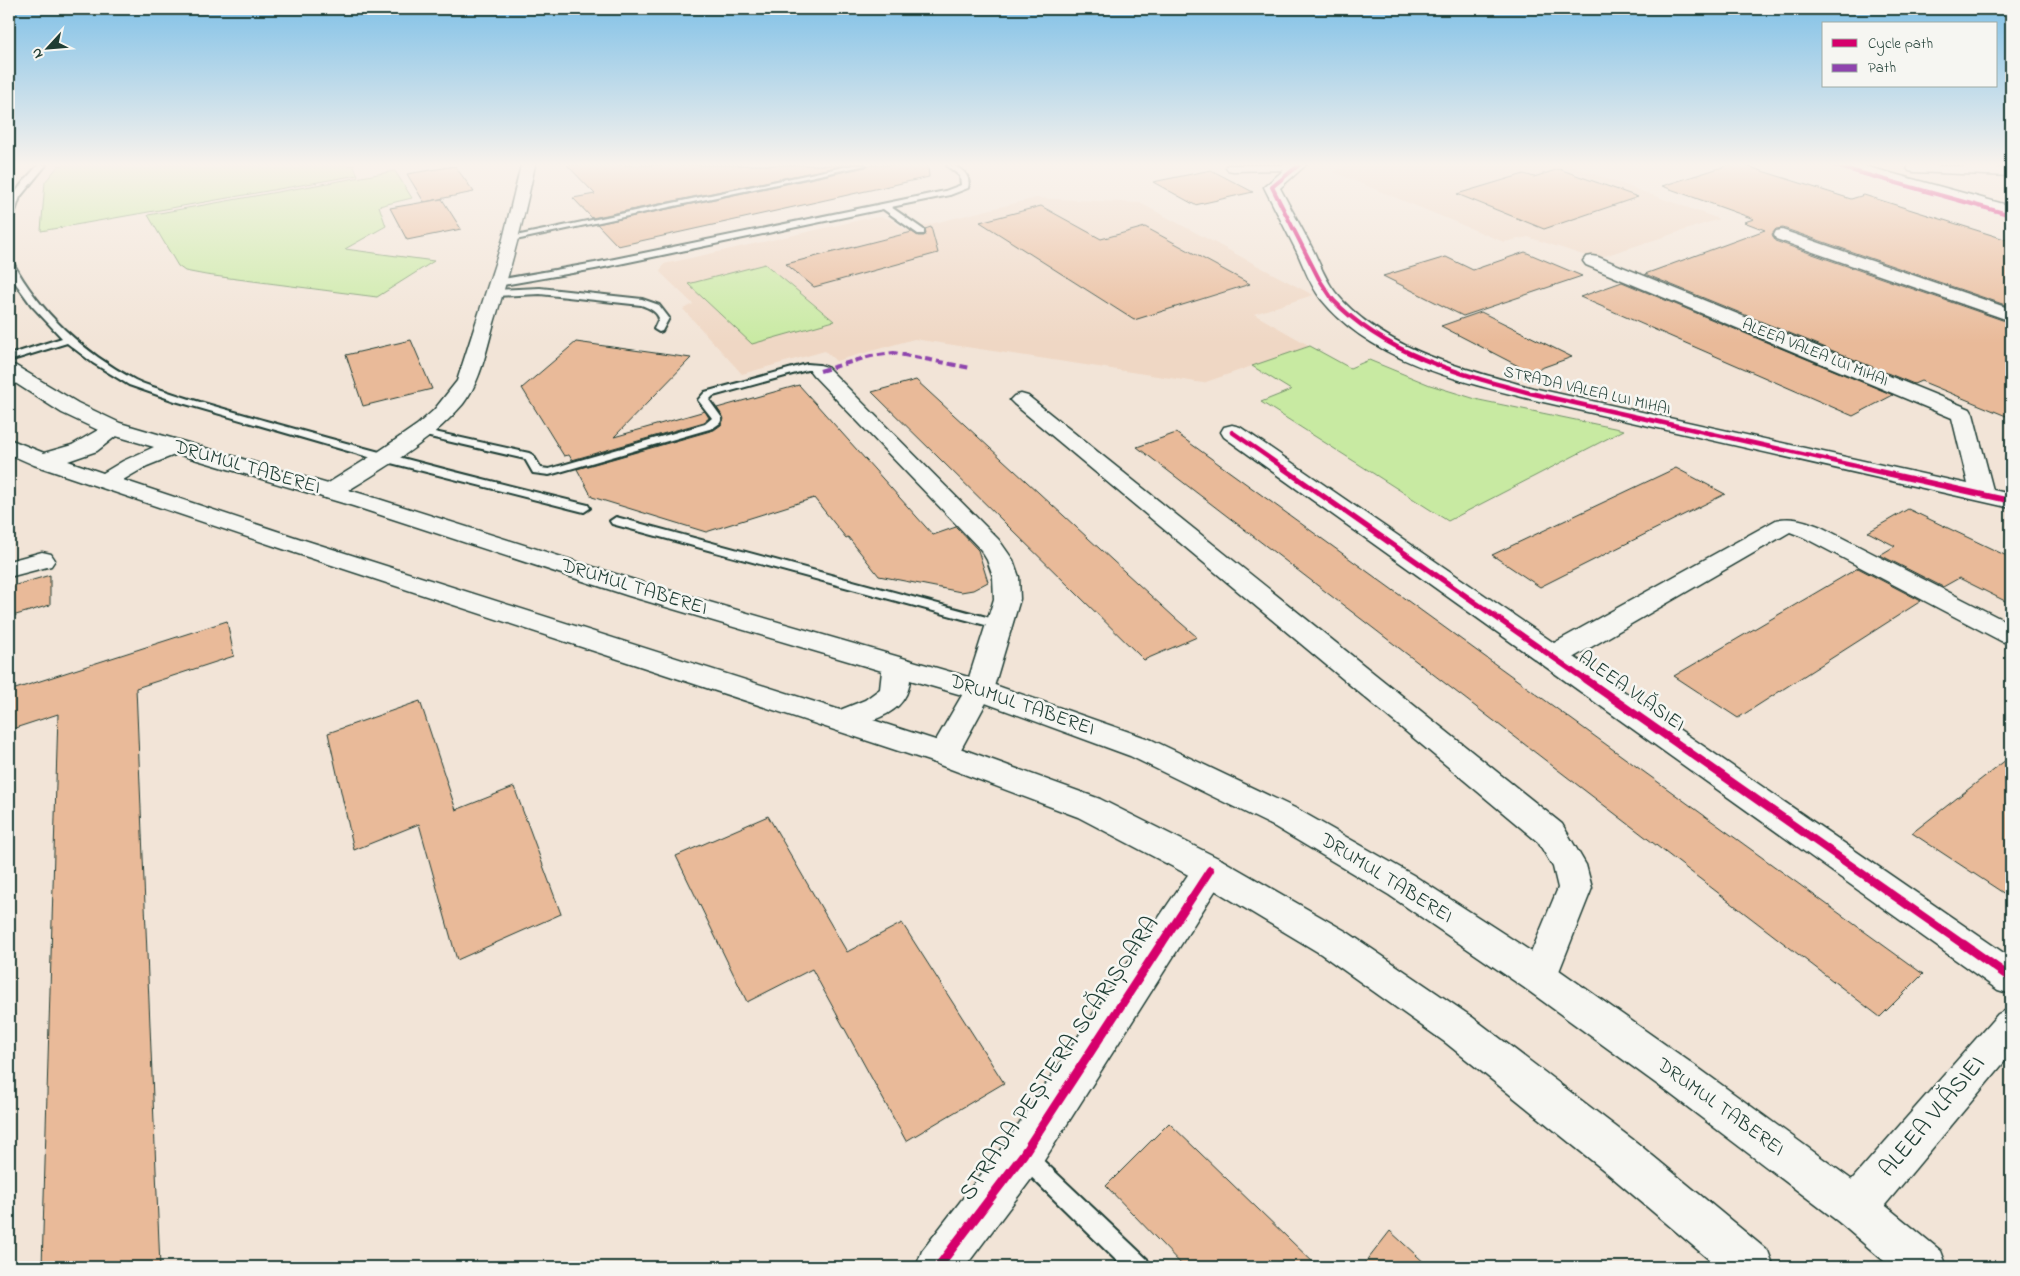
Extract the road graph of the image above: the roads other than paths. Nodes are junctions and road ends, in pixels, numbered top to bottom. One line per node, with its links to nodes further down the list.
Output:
1 (514, 225): 8 (street)
2 (580, 225): 8 (lane)
3 (795, 225): 11 (lane)
4 (910, 225): 6 (lane)
5 (1291, 225): 28 (street, STRADA VALEA LUI MIHAI)
6 (921, 232)
7 (1782, 235): 12 (street)
8 (511, 239): 11 (street)
9 (1592, 261): 28 (street, ALEEA VALEA LUI MIHAI)
10 (9, 263): 14 (lane)
11 (496, 288): 13 (lane); 20 (street)
12 (2011, 315)
13 (659, 329)
14 (68, 339): 15 (lane); 24 (lane)
15 (9, 358)
16 (9, 370): 19 (street, DRUMUL TABEREI)
17 (820, 371): 20 (lane); 34 (street)
18 (1021, 400): 42 (street)
19 (112, 428): 23 (street, DRUMUL TABEREI); 25 (street)
20 (421, 432): 24 (street)
21 (1232, 432): 36 (street, ALEEA VLĂSIEI)
22 (9, 446): 25 (street)
23 (175, 447): 26 (street); 27 (street, DRUMUL TABEREI)
24 (383, 458): 27 (street); 30 (lane)
25 (42, 460): 26 (street)
26 (106, 482): 39 (street)
27 (330, 492): 37 (street, DRUMUL TABEREI)
28 (1982, 494): 29 (street, STRADA VALEA LUI MIHAI)
29 (2011, 501)
30 (584, 508)
31 (616, 521): 34 (lane)
32 (42, 560): 33 (street)
33 (9, 569)
34 (1000, 625): 38 (street)
35 (2011, 635): 36 (street, ALEEA VLĂSIEI)
36 (1552, 657): 43 (street, ALEEA VLĂSIEI)
37 (897, 665): 38 (street, DRUMUL TABEREI); 39 (street)
38 (979, 690): 40 (street); 42 (street, DRUMUL TABEREI)
39 (842, 720): 40 (street)
40 (943, 754): 41 (street)
41 (1210, 870): 45 (street, STRADA PEȘTERA SCĂRIȘOARA); 49 (street)
42 (1539, 977): 46 (street, DRUMUL TABEREI)
43 (2011, 978)
44 (2011, 1026): 46 (street, ALEEA VLĂSIEI)
45 (1023, 1155): 47 (street, STRADA PEȘTERA SCĂRIȘOARA); 48 (lane)
46 (1855, 1208): 50 (street, DRUMUL TABEREI)
47 (938, 1267)
48 (1139, 1267)
49 (1752, 1267)
50 (1925, 1267)

